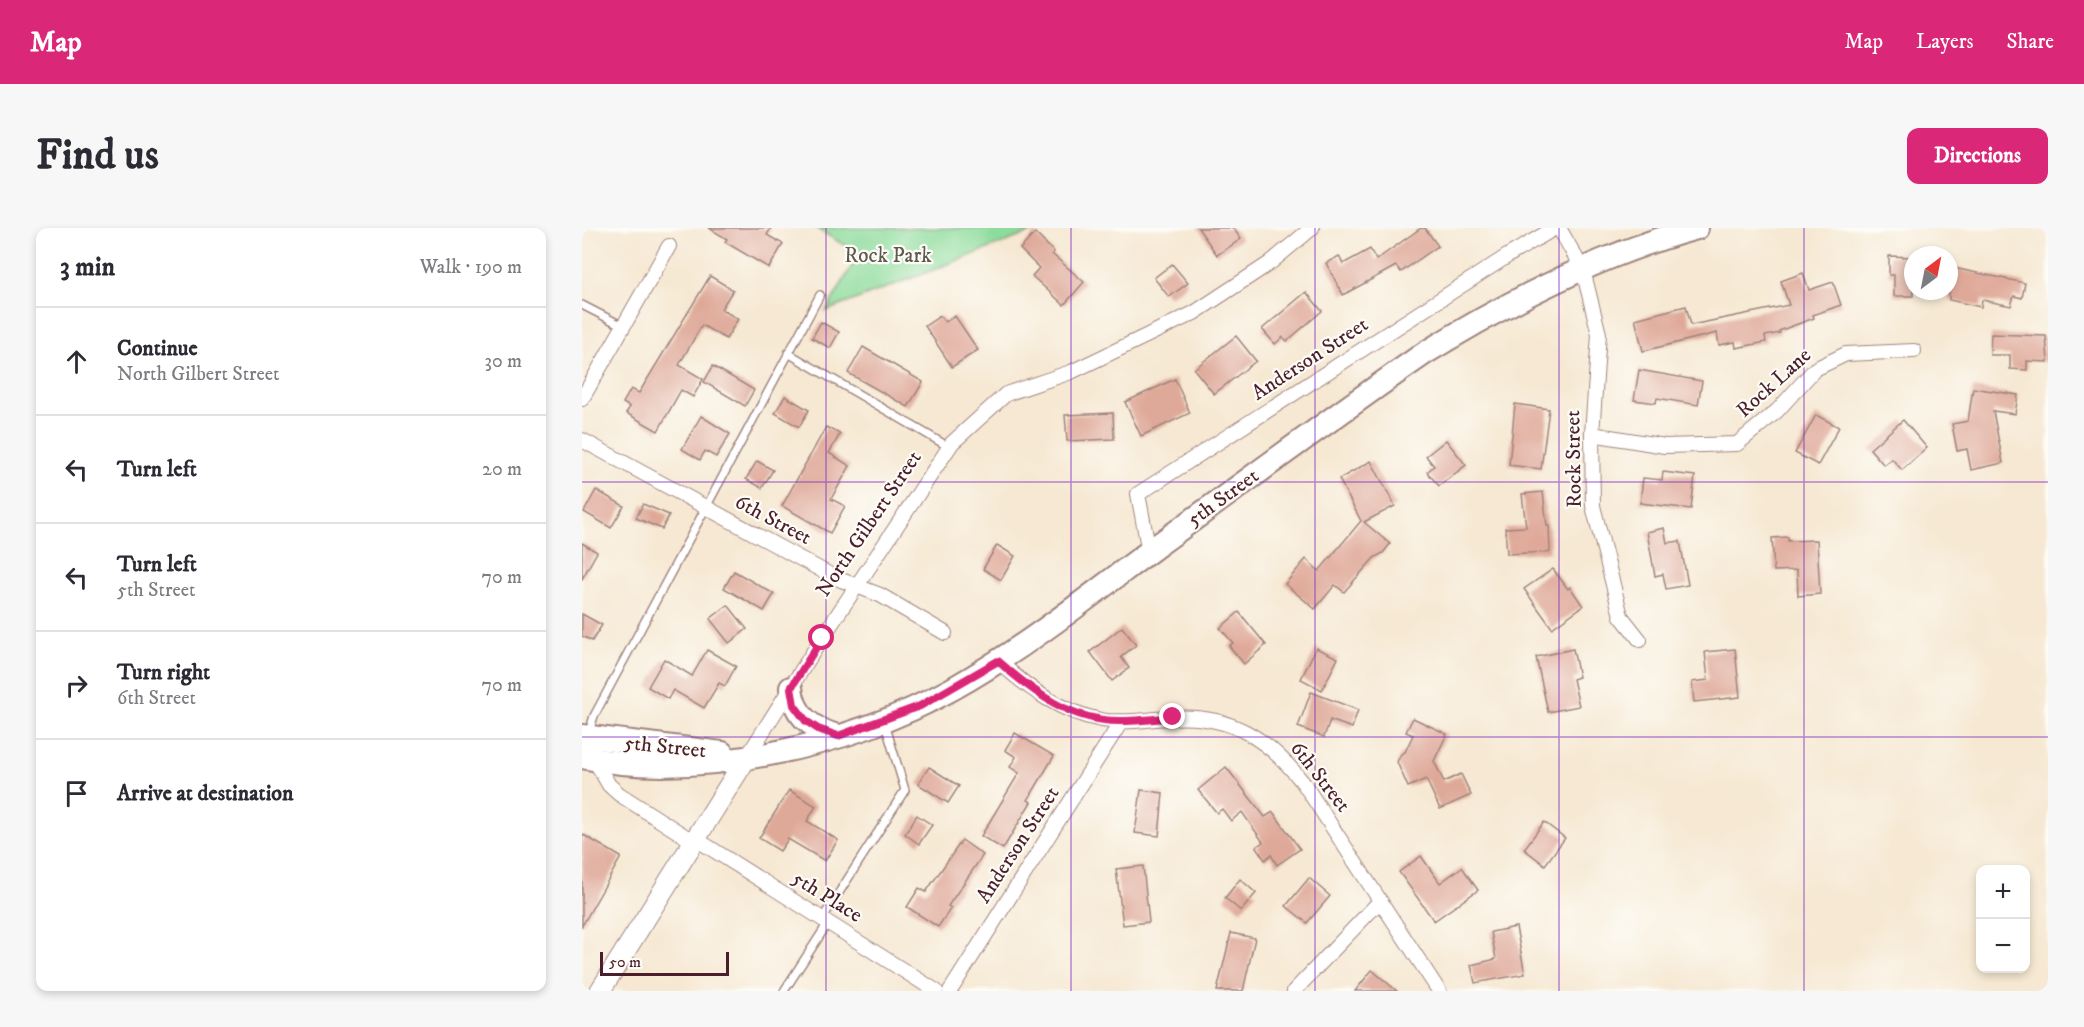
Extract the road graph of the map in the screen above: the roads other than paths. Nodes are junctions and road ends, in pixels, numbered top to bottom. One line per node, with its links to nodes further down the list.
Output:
1 (1312, 228): 14 (street, North Gilbert Street)
2 (1557, 228): 5 (street, Rock Street); 16 (street, Anderson Street)
3 (1697, 228): 5 (main road, 5th Street)
4 (669, 246): 8 (street)
5 (1582, 270): 12 (street, Rock Street); 16 (main road, 5th Street)
6 (820, 295): 10 (lane)
7 (582, 305): 8 (lane)
8 (623, 326): 11 (street)
9 (1914, 351): 12 (street, Rock Lane)
10 (788, 353): 14 (lane); 15 (lane)
11 (582, 399)
12 (1592, 434): 19 (street, Rock Street)
13 (582, 440): 15 (street, 6th Street)
14 (949, 447): 17 (street, North Gilbert Street)
15 (705, 507): 17 (street, 6th Street); 25 (lane)
16 (1149, 552): 20 (main road, 5th Street)
17 (857, 586): 18 (street, 6th Street); 21 (street, North Gilbert Street)
18 (945, 633)
19 (1640, 640)
20 (998, 661): 22 (main road, 5th Street); 23 (street, 6th Street)
21 (791, 688): 24 (main road); 26 (street, North Gilbert Street)
22 (883, 720): 24 (main road, 5th Street); 29 (lane)
23 (1121, 722): 28 (street, 6th Street); 33 (street, Anderson Street)
24 (838, 736): 26 (main road, 5th Street)
25 (586, 747): 26 (main road, 5th Street); 27 (street, 5th Place)
26 (747, 757): 27 (street, North Gilbert Street)
27 (695, 840): 29 (street, 5th Place); 30 (street, North Gilbert Street)
28 (1380, 901): 34 (street); 35 (street, 6th Street)
29 (825, 921): 31 (lane); 32 (street, 5th Place)
30 (600, 991)
31 (784, 991)
32 (936, 991)
33 (950, 991)
34 (1294, 991)
35 (1439, 991)

